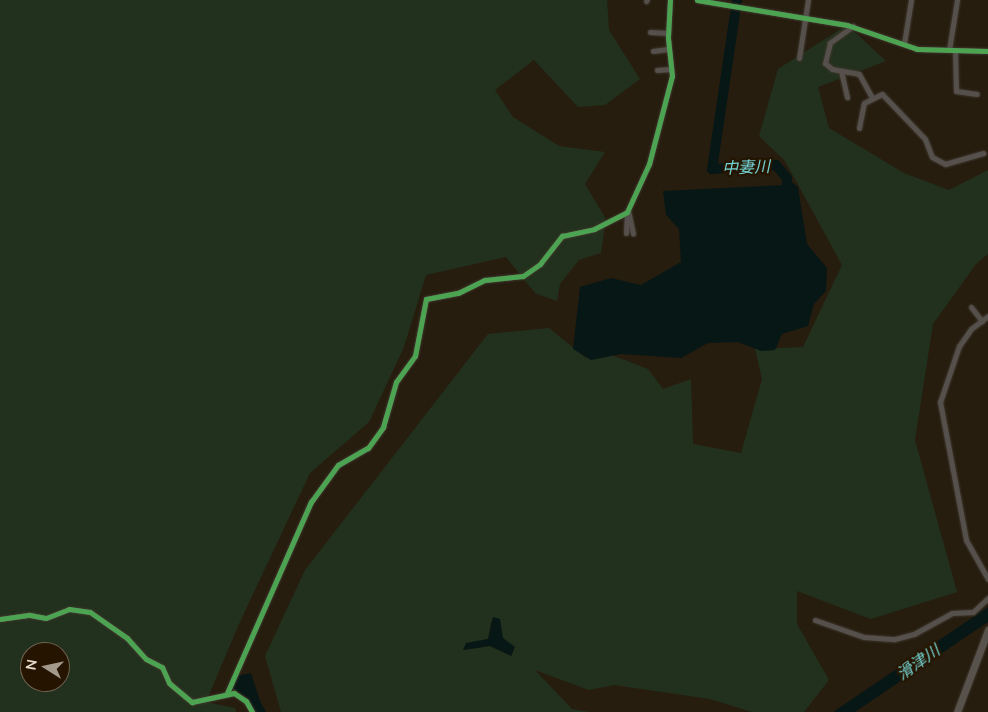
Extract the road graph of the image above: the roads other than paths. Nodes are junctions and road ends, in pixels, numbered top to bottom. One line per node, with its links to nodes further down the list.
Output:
1 (670, 0): 9 (street)
2 (697, 0): 6 (street)
3 (808, 0): 6 (street)
4 (911, 0): 10 (street)
5 (957, 0): 12 (street)
6 (806, 17): 7 (street); 15 (street)
7 (853, 26): 10 (street); 18 (street)
8 (650, 32): 9 (street)
9 (668, 33): 11 (street)
10 (904, 44): 12 (street)
11 (668, 49): 13 (street); 16 (street)
12 (952, 50): 14 (street); 19 (street)
13 (653, 51)
14 (988, 51)
15 (799, 58)
16 (671, 69): 17 (street); 24 (street)
17 (657, 70)
18 (841, 70): 20 (street); 21 (street)
19 (976, 94)
20 (872, 96): 22 (street); 23 (street)
21 (847, 97)
22 (859, 128)
23 (983, 153)
24 (627, 211): 25 (street); 26 (street); 37 (street)
25 (626, 233)
26 (634, 233)
27 (971, 307): 29 (street)
28 (988, 316): 29 (street)
29 (982, 321): 30 (street)
30 (988, 579)
31 (988, 598): 33 (street)
32 (0, 619): 37 (street)
33 (814, 620)
34 (988, 630): 36 (main road)
35 (988, 646): 36 (street)
36 (980, 651): 39 (main road)
37 (227, 693): 38 (street)
38 (252, 712)
39 (957, 712)

